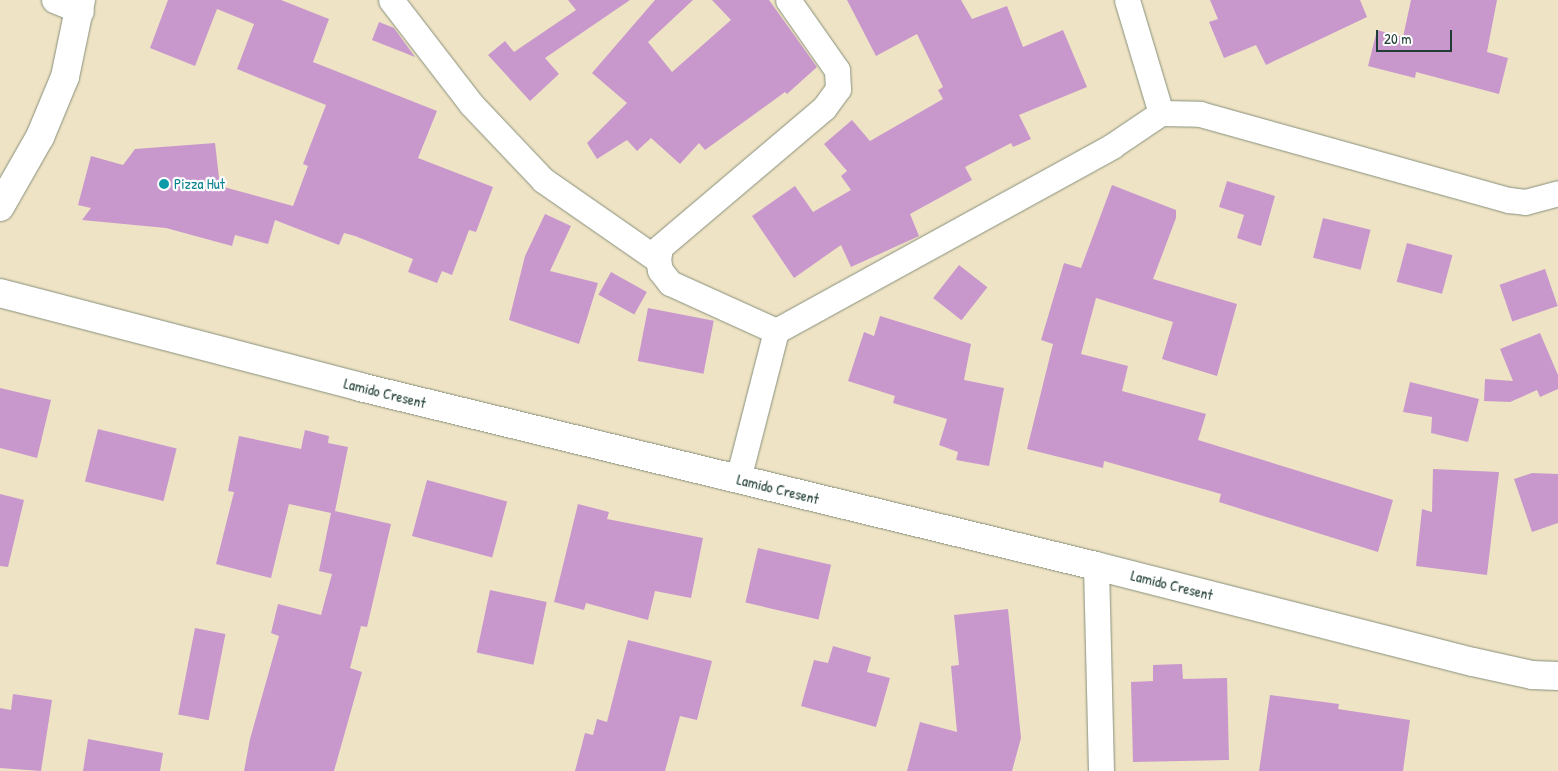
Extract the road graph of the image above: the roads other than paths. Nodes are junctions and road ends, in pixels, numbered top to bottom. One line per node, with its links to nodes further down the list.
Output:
1 (54, 0): 5 (street)
2 (391, 0): 9 (street)
3 (788, 0): 9 (street)
4 (1127, 0): 6 (street)
5 (81, 6): 8 (street)
6 (1161, 113): 7 (street); 11 (street)
7 (1558, 193)
8 (0, 207)
9 (658, 260): 11 (street)
10 (0, 293): 12 (street, Lamido Cresent)
11 (776, 331): 12 (street)
12 (738, 480): 13 (street, Lamido Cresent)
13 (1096, 566): 14 (street, Lamido Cresent); 15 (street)
14 (1558, 676)
15 (1101, 771)

